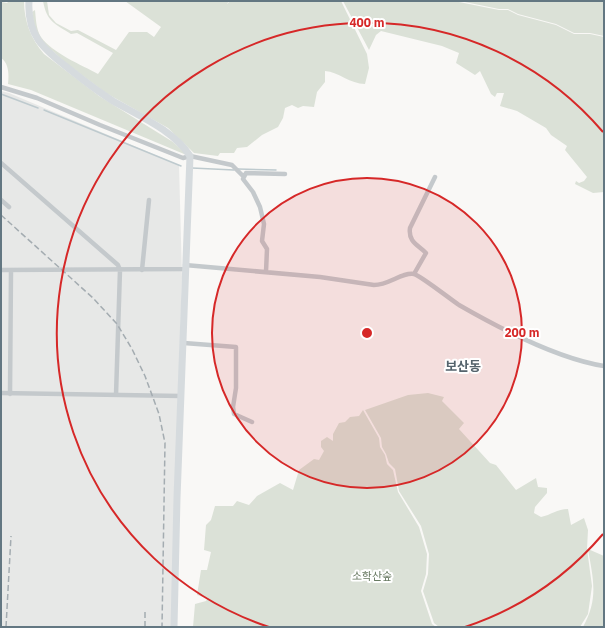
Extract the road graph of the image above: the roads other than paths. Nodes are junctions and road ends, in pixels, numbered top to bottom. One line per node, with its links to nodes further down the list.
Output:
1 (29, 1): 3 (street)
2 (1, 87): 3 (street)
3 (190, 156): 6 (street); 11 (street)
4 (1, 163): 14 (street)
5 (285, 174): 6 (street)
6 (243, 176): 16 (street)
7 (435, 177): 17 (street)
8 (1, 200): 10 (street)
9 (149, 200): 15 (street)
10 (9, 207)
11 (185, 267): 15 (street); 16 (street); 18 (street)
12 (1, 270): 13 (street)
13 (11, 270): 14 (street); 21 (street)
14 (120, 270): 15 (street); 22 (street)
15 (142, 270)
16 (266, 272): 17 (street)
17 (414, 274): 19 (street)
18 (184, 343): 23 (street); 24 (street)
19 (604, 366)
20 (1, 394): 21 (street)
21 (10, 394): 22 (street)
22 (116, 395): 23 (street)
23 (181, 396): 25 (street)
24 (252, 422)
25 (174, 627)

